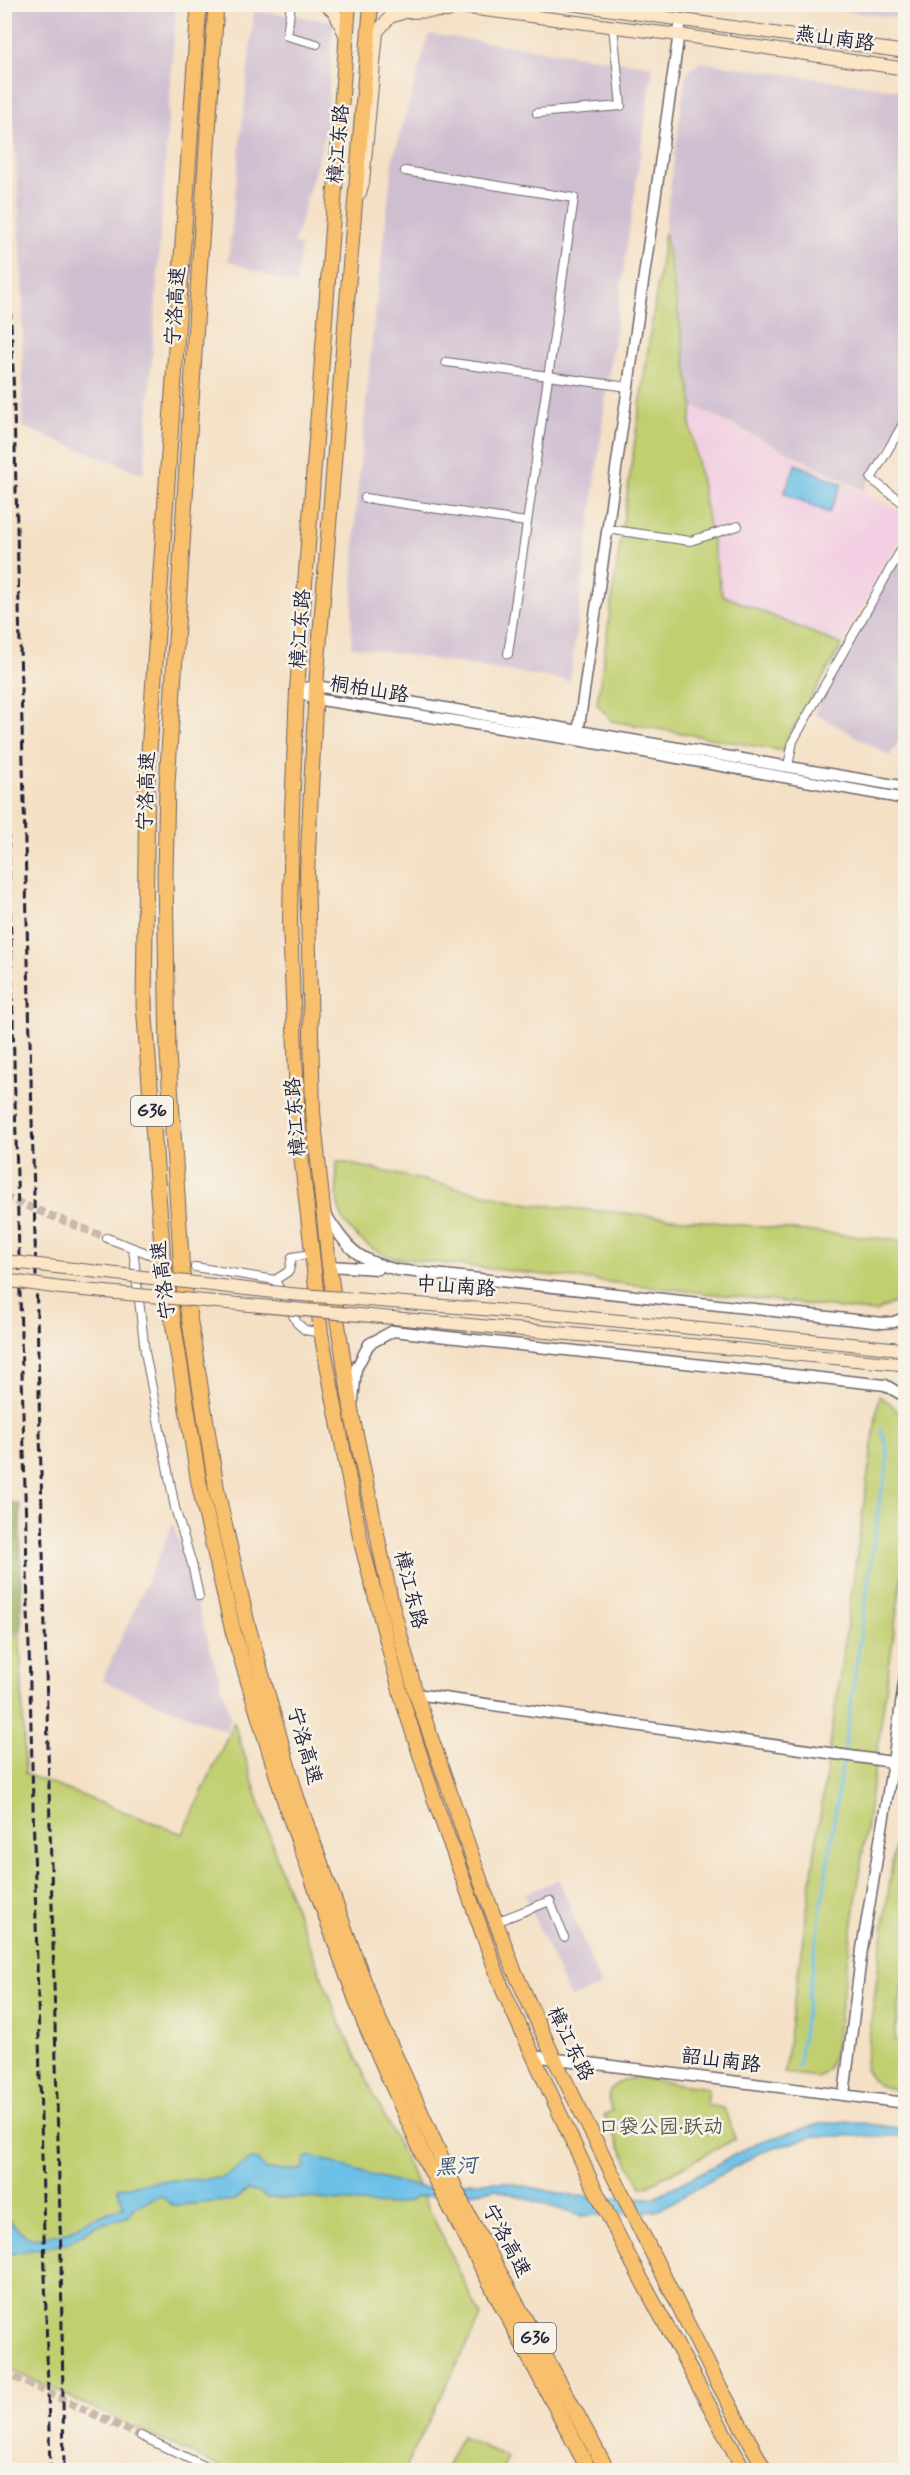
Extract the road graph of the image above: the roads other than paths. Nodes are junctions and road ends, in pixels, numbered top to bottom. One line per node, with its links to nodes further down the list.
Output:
1 (199, 4): 65 (highway, 宁洛高速 / G36)
2 (216, 4): 65 (highway, 宁洛高速 / G36)
3 (291, 4): 14 (street)
4 (325, 4): 13 (main road)
5 (349, 4): 13 (main road, 樟江东路)
6 (371, 4): 19 (main road, 樟江东路)
7 (437, 4): 9 (main road, 燕山南路)
8 (571, 4): 10 (main road, 燕山南路)
9 (483, 11): 11 (main road, 燕山南路); 19 (main road)
10 (681, 19): 12 (street); 15 (main road, 燕山南路)
11 (613, 27): 12 (main road, 燕山南路); 17 (street)
12 (679, 35): 16 (main road, 燕山南路); 22 (street)
13 (345, 37): 31 (main road, 樟江东路)
14 (317, 44)
15 (906, 52)
16 (906, 69)
17 (537, 113)
18 (405, 171): 21 (street)
19 (353, 217): 32 (main road, 樟江东路)
20 (446, 362): 21 (street)
21 (548, 375): 22 (street); 26 (street)
22 (628, 387): 28 (street)
23 (906, 419): 25 (street)
24 (365, 498): 26 (street)
25 (906, 505)
26 (526, 522): 30 (street)
27 (738, 526): 28 (street)
28 (607, 529): 33 (street)
29 (906, 541): 34 (street)
30 (508, 654)
31 (297, 690): 32 (street, 桐柏山路); 40 (main road, 樟江东路)
32 (316, 693): 33 (street, 桐柏山路); 37 (main road, 樟江东路)
33 (578, 735): 34 (street, 桐柏山路); 36 (street, 桐柏山路)
34 (788, 766): 35 (street, 桐柏山路)
35 (906, 787)
36 (906, 799)
37 (324, 1212): 43 (main road, 樟江东路); 45 (street)
38 (107, 1238): 39 (street)
39 (133, 1248): 41 (street); 54 (street)
40 (312, 1254): 47 (street); 49 (main road, 樟江东路)
41 (152, 1255)
42 (4, 1262): 50 (main road, 中山南路, bridge)
43 (329, 1266): 45 (street); 53 (main road, 樟江东路)
44 (195, 1267): 47 (street)
45 (397, 1270): 48 (street)
46 (4, 1280): 51 (main road, 中山南路, bridge)
47 (275, 1280): 49 (street)
48 (906, 1317)
49 (321, 1333): 61 (main road, 樟江东路)
50 (903, 1349)
51 (903, 1364)
52 (905, 1397): 53 (street)
53 (352, 1415): 56 (main road, 樟江东路)
54 (199, 1596)
55 (906, 1669): 57 (street)
56 (416, 1694): 57 (street); 59 (main road, 樟江东路)
57 (893, 1762): 58 (street); 63 (street)
58 (906, 1764)
59 (496, 1922): 60 (street); 62 (main road, 樟江东路)
60 (564, 1937)
61 (532, 2056): 62 (street, 韶山南路); 71 (main road, 樟江东路)
62 (554, 2058): 63 (street, 韶山南路); 72 (main road, 樟江东路)
63 (844, 2094): 64 (street, 韶山南路)
64 (906, 2103)
65 (433, 2158): 66 (highway, 宁洛高速 / G36)
66 (456, 2207): 69 (highway, 宁洛高速 / G36); 70 (highway, 宁洛高速 / G36)
67 (141, 2436): 68 (street)
68 (213, 2470)
69 (589, 2470)
70 (607, 2470)
71 (744, 2470)
72 (765, 2470)

